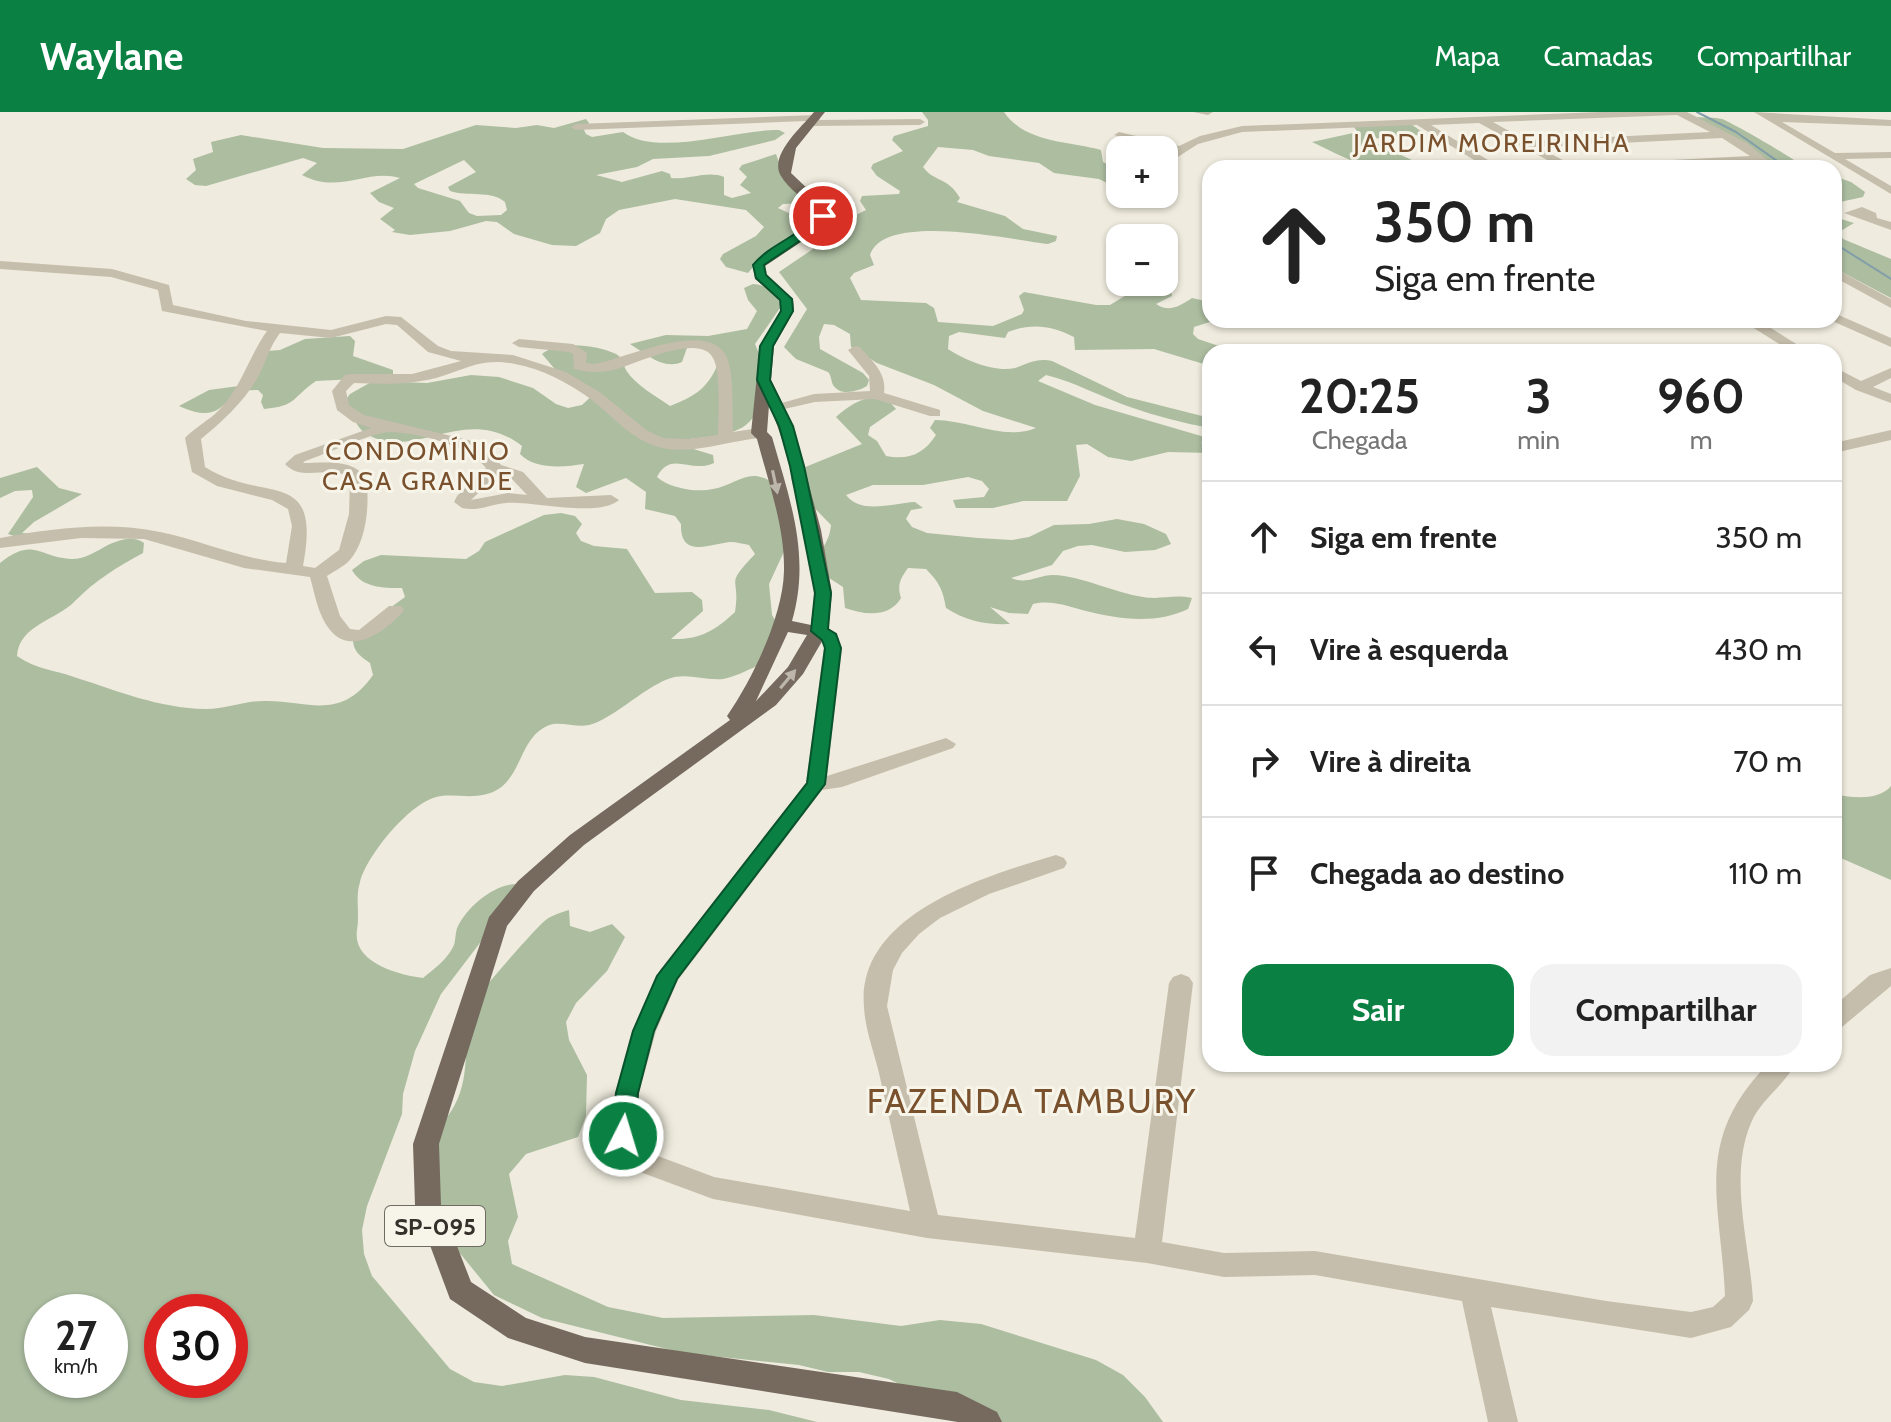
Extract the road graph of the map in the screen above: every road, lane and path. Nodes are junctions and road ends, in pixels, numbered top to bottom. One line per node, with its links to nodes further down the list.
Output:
1 (1198, 112): 2 (street)
2 (1208, 112)
3 (1326, 112): 16 (street)
4 (1402, 112): 14 (street)
5 (1466, 112): 12 (street)
6 (1680, 112): 8 (street); 19 (street)
7 (1857, 112): 20 (street)
8 (1540, 115): 12 (street)
9 (1764, 115): 20 (street); 23 (street)
10 (676, 117): 11 (street); 17 (street)
11 (816, 118): 13 (street); 49 (main road, SP-095)
12 (1482, 121): 14 (street); 21 (street)
13 (920, 122)
14 (1420, 122): 16 (street); 24 (street)
15 (1891, 123): 20 (street)
16 (1347, 124): 22 (street)
17 (576, 127)
18 (1119, 135): 22 (street)
19 (1724, 135): 21 (street); 26 (street)
20 (1880, 140): 23 (street)
21 (1525, 144): 25 (street)
22 (1179, 149)
23 (1833, 156): 27 (street)
24 (1482, 160)
25 (1555, 160)
26 (1759, 160)
27 (1840, 160)
28 (1842, 161): 29 (street)
29 (1891, 191)
30 (1891, 198): 31 (street)
31 (1852, 210): 32 (street); 33 (street)
32 (1842, 216)
33 (1866, 216): 34 (street); 35 (street)
34 (1842, 219)
35 (1891, 226)
36 (0, 265): 40 (street)
37 (1842, 278): 38 (street)
38 (1891, 304)
39 (1842, 321): 43 (street)
40 (276, 328): 46 (street); 65 (street)
41 (1762, 328): 44 (street)
42 (519, 343): 58 (street)
43 (1891, 343)
44 (1788, 344)
45 (855, 350): 51 (street)
46 (479, 357): 55 (street); 58 (street)
47 (1891, 372): 50 (street)
48 (1842, 376): 50 (street)
49 (764, 380): 53 (main road, SP-095); 57 (main road, SP-095)
50 (1861, 387): 52 (street)
51 (876, 395): 53 (street); 54 (street)
52 (1891, 399)
53 (776, 409): 56 (main road, SP-095)
54 (935, 413)
55 (385, 428): 61 (street); 66 (street)
56 (787, 430): 57 (main road); 69 (main road, SP-095)
57 (761, 433): 58 (street); 68 (main road, SP-095, one-way to 68)
58 (726, 435)
59 (1891, 435): 60 (street)
60 (1842, 446)
61 (495, 468): 63 (street); 63 (street)
62 (611, 500): 63 (street)
63 (543, 503)
64 (0, 543): 65 (street)
65 (294, 568): 66 (street)
66 (318, 574): 67 (street)
67 (395, 610)
68 (780, 623): 69 (main road); 70 (main road, SP-095)
69 (819, 631): 70 (main road, SP-095, one-way to 69); 72 (street)
70 (728, 729): 81 (main road, SP-095)
71 (946, 744): 72 (street)
72 (816, 784): 78 (street)
73 (1056, 863): 78 (street)
74 (1891, 977): 76 (street)
75 (1181, 983): 79 (street)
76 (1842, 1013)
77 (1774, 1072): 80 (street)
78 (927, 1226): 79 (street)
79 (1147, 1251): 80 (street)
80 (1474, 1291): 82 (street)
81 (987, 1422)
82 (1503, 1422)

